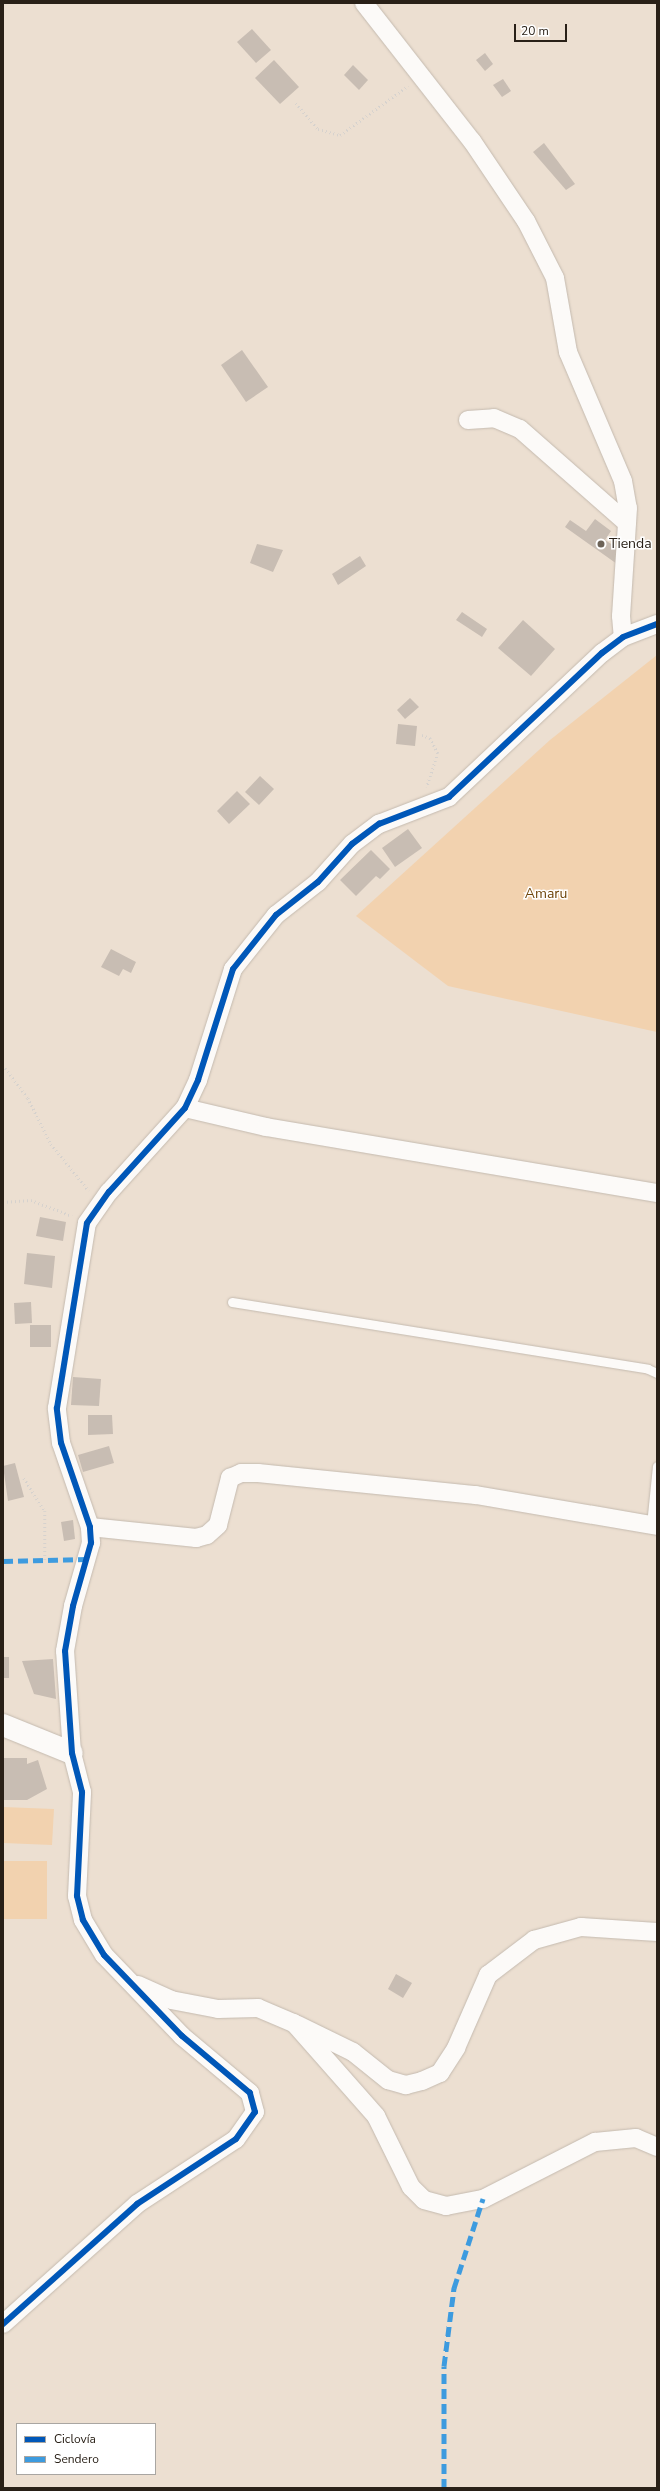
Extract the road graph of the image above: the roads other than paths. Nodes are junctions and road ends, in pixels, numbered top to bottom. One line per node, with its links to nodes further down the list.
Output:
1 (364, 3): 3 (street)
2 (468, 420): 3 (street)
3 (627, 523): 5 (street)
4 (657, 624): 5 (street)
5 (623, 637): 6 (street)
6 (185, 1108): 7 (street); 12 (street)
7 (657, 1193)
8 (232, 1302): 9 (lane)
9 (657, 1373)
10 (657, 1466): 11 (lane)
11 (654, 1525): 12 (street)
12 (90, 1527): 14 (street)
13 (3, 1725): 14 (street)
14 (72, 1753): 16 (street)
15 (657, 1932): 17 (street)
16 (133, 1983): 17 (street); 19 (street)
17 (294, 2023): 18 (street)
18 (657, 2147)
19 (3, 2324)

